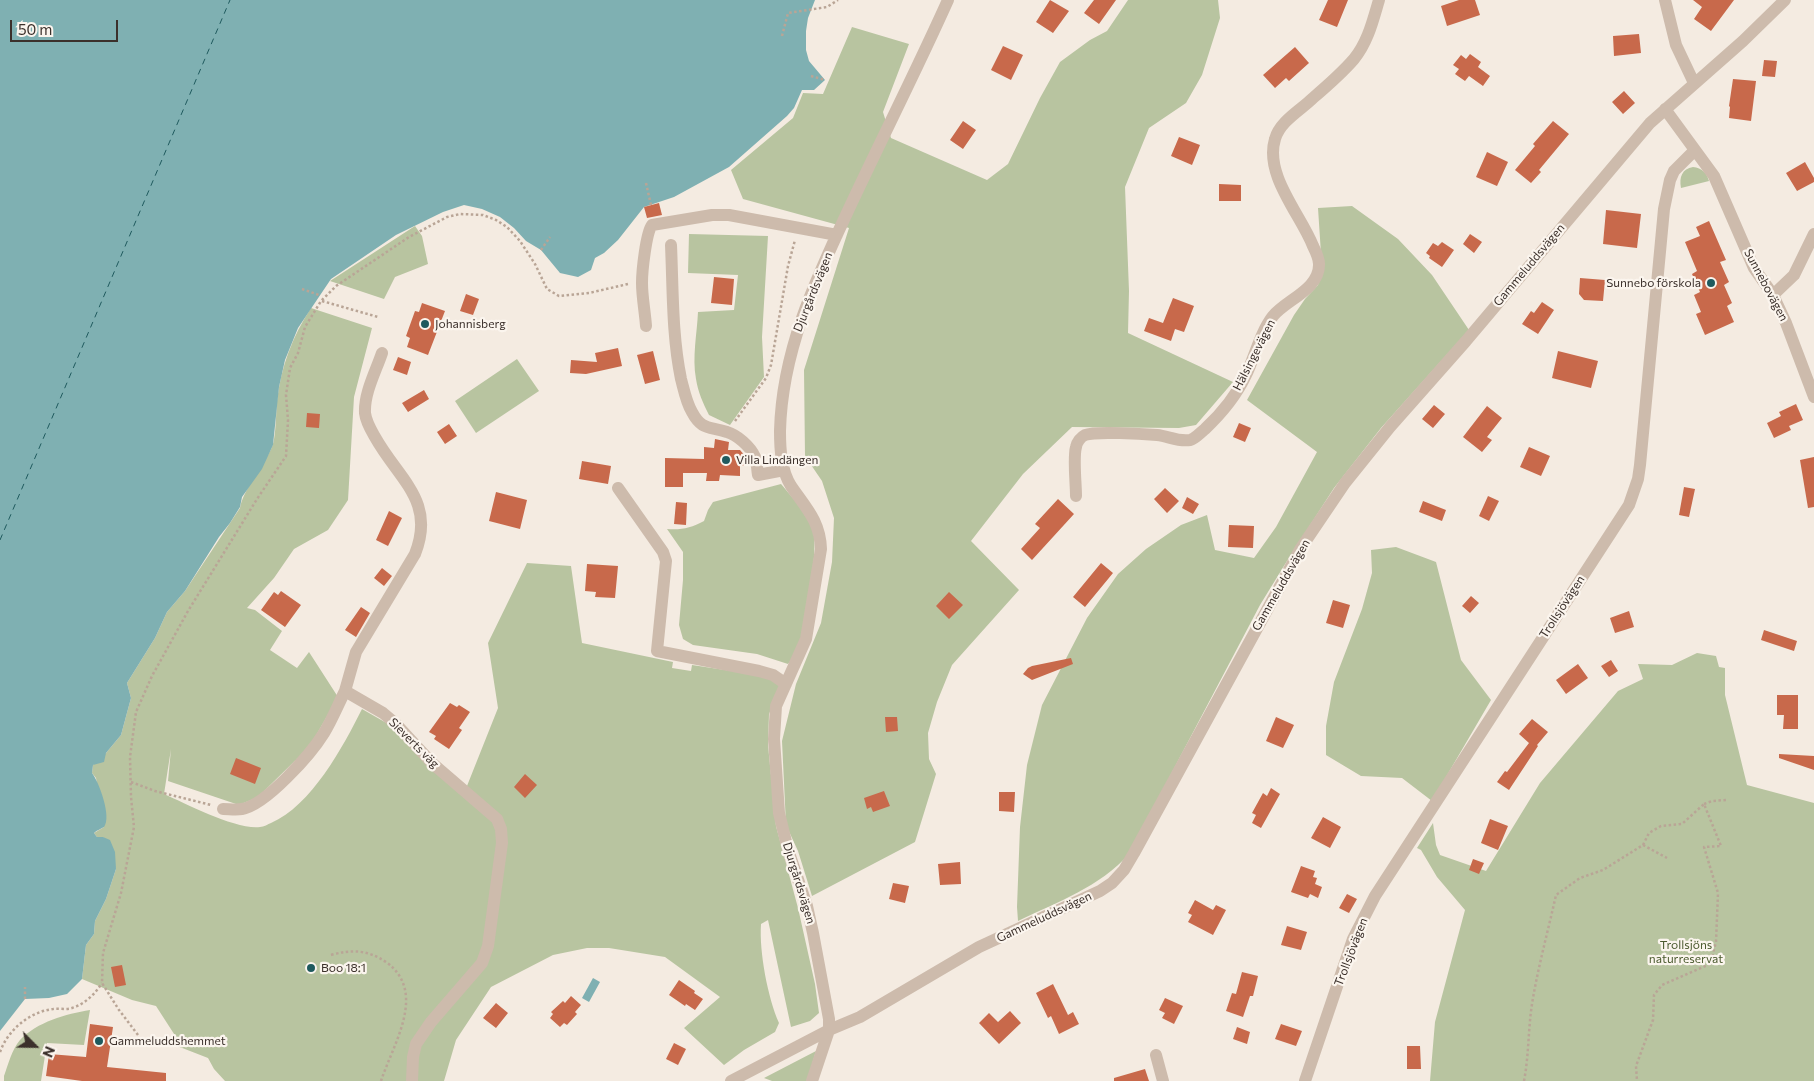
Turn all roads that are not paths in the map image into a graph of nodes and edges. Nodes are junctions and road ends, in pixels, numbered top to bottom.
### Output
1 (948, 0) edge
2 (1380, 0) edge
3 (1665, 0) edge
4 (1784, 0) edge
5 (1694, 83) junction
6 (1665, 108) junction
7 (1695, 150) junction
8 (1814, 234) edge
9 (837, 235) junction
10 (671, 245) dead end
11 (1773, 295) junction
12 (646, 326) dead end
13 (382, 353) dead end
14 (1814, 397) edge
15 (784, 470) junction
16 (618, 488) dead end
17 (1076, 496) dead end
18 (786, 684) junction
19 (345, 691) junction
20 (223, 809) road end
21 (829, 1030) junction
22 (1156, 1055) dead end
23 (412, 1081) edge
24 (731, 1081) edge
25 (812, 1081) edge
26 (1163, 1081) edge
27 (1305, 1081) edge

1 - 9 street, Djurgårdsvägen
2 - 17 street, Hälsingevägen
3 - 5 street
4 - 5 street, Gammeluddsvägen
5 - 6 street, Gammeluddsvägen
6 - 7 street
6 - 21 street, Gammeluddsvägen
7 - 11 street, Sunnebovägen
7 - 27 street, Trollsjövägen
8 - 11 street
9 - 12 street
9 - 15 street, Djurgårdsvägen
10 - 15 street
11 - 14 street, Sunnebovägen
13 - 19 street
15 - 18 street, Djurgårdsvägen
16 - 18 street
18 - 21 street, Djurgårdsvägen
19 - 20 street
19 - 23 street, Sieverts väg
21 - 24 street, Gammeluddsvägen
21 - 25 street, Djurgårdsvägen
22 - 26 street

